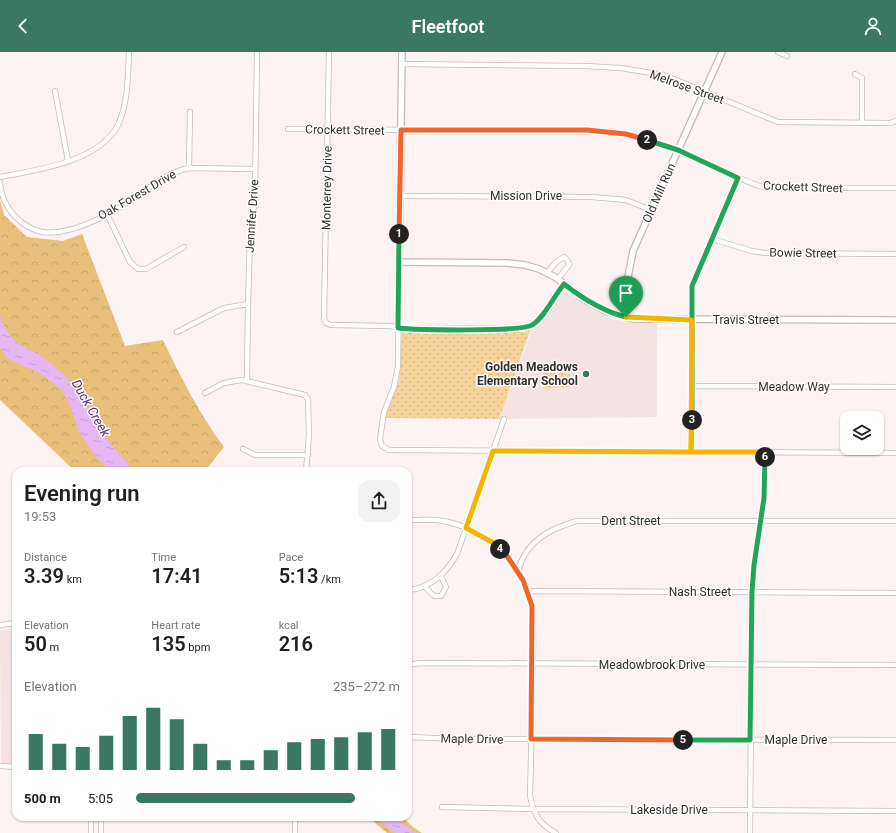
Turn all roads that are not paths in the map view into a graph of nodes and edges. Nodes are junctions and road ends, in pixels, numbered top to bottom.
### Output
1 (129, 52) edge
2 (257, 52) edge
3 (329, 52) edge
4 (402, 52) edge
5 (722, 52) edge
6 (778, 52) edge
7 (787, 56) dead end
8 (402, 64) junction
9 (855, 74) dead end
10 (55, 91) dead end
11 (704, 91) junction
12 (190, 112) dead end
13 (896, 121) edge
14 (862, 123) junction
15 (288, 129) dead end
16 (328, 129) junction
17 (401, 130) junction
18 (678, 150) junction
19 (68, 162) junction
20 (189, 168) junction
21 (255, 169) junction
22 (0, 177) edge
23 (738, 178) junction
24 (0, 182) edge
25 (896, 188) edge
26 (400, 196) junction
27 (651, 210) junction
28 (107, 214) junction
29 (712, 239) junction
30 (184, 247) dead end
31 (896, 254) edge
32 (399, 262) junction
33 (547, 273) junction
34 (558, 279) junction
35 (564, 284) junction
36 (248, 304) junction
37 (626, 317) junction
38 (692, 320) junction
39 (896, 320) edge
40 (398, 328) junction
41 (177, 332) dead end
42 (247, 380) junction
43 (692, 386) junction
44 (896, 387) edge
45 (205, 393) dead end
46 (504, 419) dead end
47 (243, 449) dead end
48 (493, 451) junction
49 (691, 452) junction
50 (765, 452) junction
51 (896, 453) edge
52 (308, 455) junction
53 (306, 467) edge
54 (412, 520) edge
55 (761, 520) junction
56 (896, 521) edge
57 (466, 528) junction
58 (518, 571) junction
59 (441, 576) junction
60 (424, 586) junction
61 (412, 590) edge
62 (528, 591) junction
63 (752, 592) junction
64 (896, 592) edge
65 (12, 624) edge
66 (0, 625) edge
67 (412, 664) edge
68 (533, 664) junction
69 (751, 665) junction
70 (896, 665) edge
71 (412, 737) edge
72 (531, 739) junction
73 (750, 740) junction
74 (896, 740) edge
75 (0, 766) edge
76 (12, 767) edge
77 (442, 807) dead end
78 (533, 809) junction
79 (750, 810) junction
80 (896, 811) edge
81 (91, 821) edge
82 (100, 821) edge
83 (295, 821) edge
84 (91, 833) edge
85 (101, 833) edge
86 (295, 833) edge
87 (556, 833) edge
88 (750, 833) edge

1 - 19 street
2 - 21 street, Jennifer Drive
3 - 16 street, Monterrey Drive
4 - 8 street
5 - 11 street, Old Mill Run
6 - 7 street
8 - 11 street, Melrose Street
8 - 17 street
9 - 14 street
10 - 19 street
11 - 14 street, Melrose Street
11 - 18 street, Old Mill Run
12 - 20 street
13 - 14 street, Melrose Street
15 - 16 street, Crockett Street
16 - 17 street, Crockett Street
16 - 40 street, Monterrey Drive
17 - 18 street, Crockett Street
17 - 26 street
18 - 23 street, Crockett Street
18 - 27 street, Old Mill Run
19 - 22 street
20 - 21 street, Oak Forest Drive
20 - 28 street, Oak Forest Drive
21 - 36 street, Jennifer Drive
23 - 25 street, Crockett Street
23 - 29 street
24 - 28 street, Oak Forest Drive
26 - 27 street, Mission Drive
26 - 32 street
27 - 37 street, Old Mill Run
28 - 30 street
29 - 31 street, Bowie Street
29 - 38 street
32 - 33 street, Travis Street
32 - 40 street
33 - 34 street, Travis Street
33 - 34 street
34 - 35 street, Travis Street
35 - 37 street, Travis Street
35 - 40 street
36 - 41 street
36 - 42 street, Jennifer Drive
37 - 38 street, Travis Street
38 - 39 street, Travis Street
38 - 43 street
40 - 48 street
42 - 45 street
42 - 52 street
43 - 44 street, Meadow Way
43 - 49 street
46 - 48 street
47 - 52 street
48 - 49 street
48 - 57 street
49 - 50 street
50 - 51 street
50 - 55 street
52 - 53 street
54 - 57 street
55 - 56 street, Dent Street
55 - 58 street, Dent Street
55 - 63 street
57 - 58 street
57 - 59 street
58 - 62 street
59 - 60 street
59 - 60 street
60 - 61 street
62 - 63 street, Nash Street
62 - 68 street
63 - 64 street, Nash Street
63 - 69 street
65 - 66 street
67 - 68 street, Meadowbrook Drive
68 - 69 street, Meadowbrook Drive
68 - 72 street
69 - 70 street, Meadowbrook Drive
69 - 73 street
71 - 72 street, Maple Drive
72 - 73 street, Maple Drive
72 - 78 street
73 - 74 street, Maple Drive
73 - 79 street
75 - 76 street
77 - 78 street, Lakeside Drive
78 - 79 street, Lakeside Drive
78 - 87 street
79 - 80 street, Lakeside Drive
79 - 88 street
81 - 84 street
82 - 85 street
83 - 86 street

